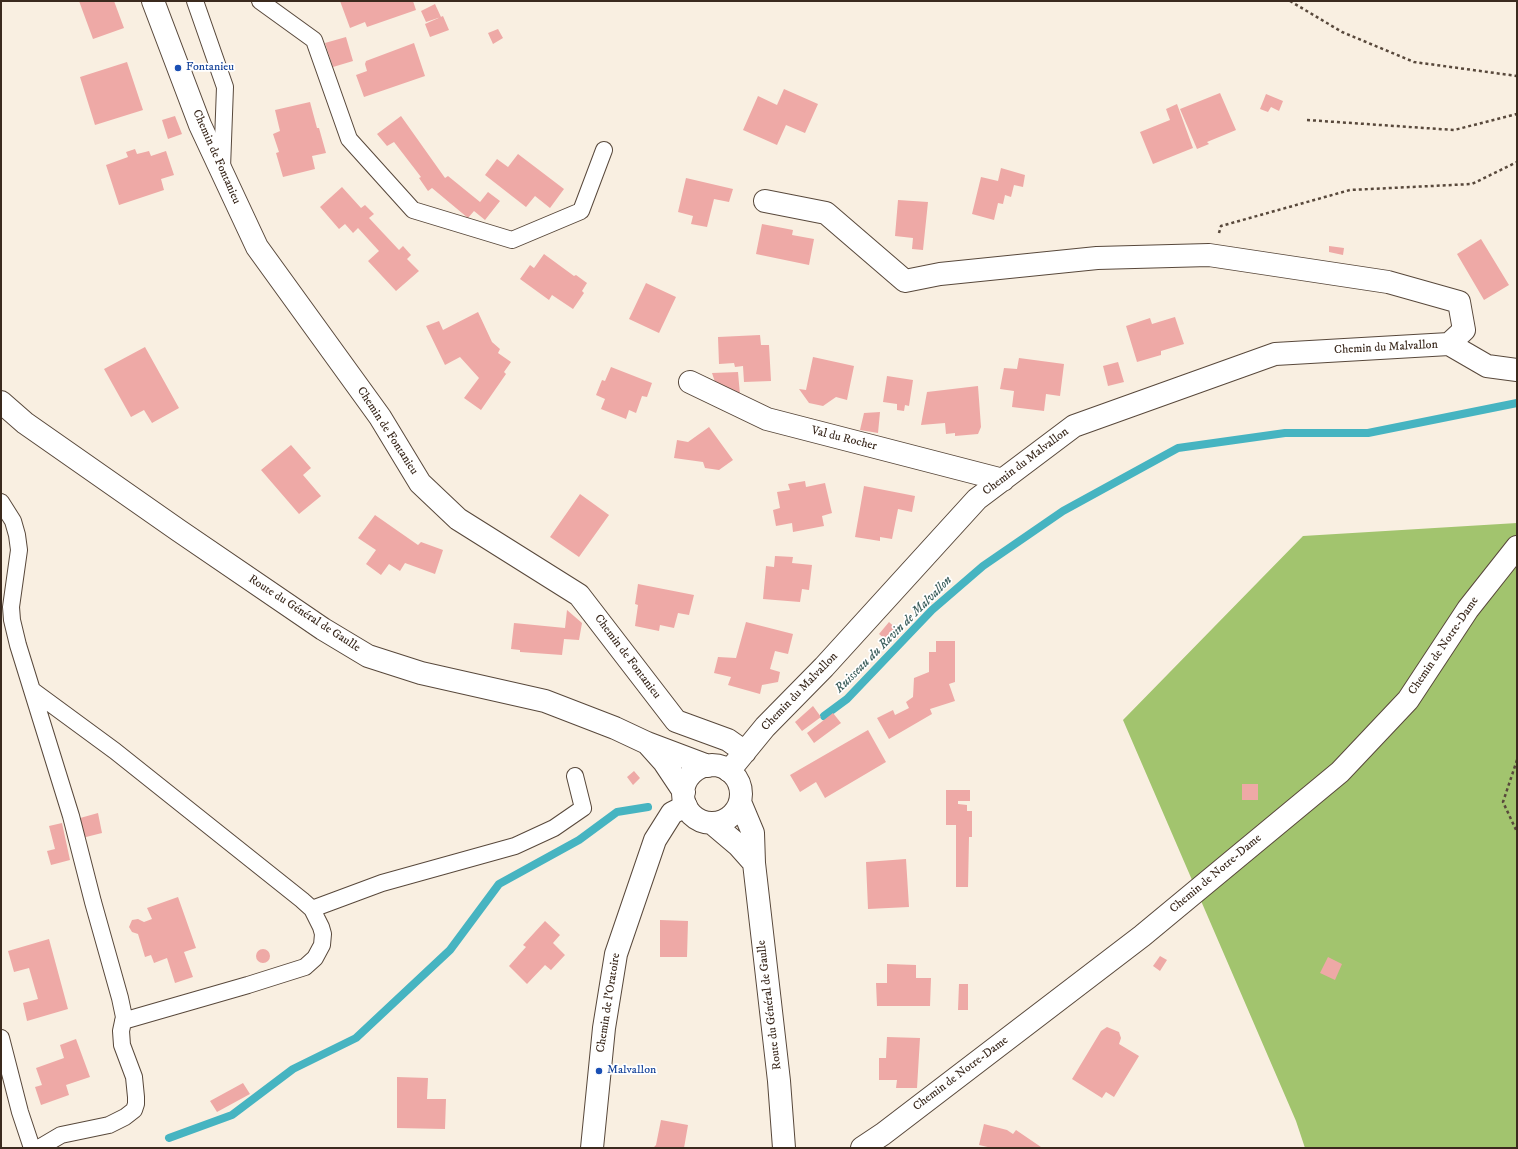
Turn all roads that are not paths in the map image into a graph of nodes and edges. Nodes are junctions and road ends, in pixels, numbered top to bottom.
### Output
1 (153, 1) edge
2 (196, 1) edge
3 (260, 1) edge
4 (604, 150) dead end
5 (222, 172) junction
6 (765, 201) dead end
7 (1449, 344) junction
8 (1517, 370) edge
9 (690, 382) dead end
10 (1, 402) edge
11 (1003, 480) junction
12 (1, 502) edge
13 (1517, 547) edge
14 (32, 690) junction
15 (647, 743) junction
16 (745, 752) junction
17 (708, 766) junction
18 (729, 771) junction
19 (575, 776) dead end
20 (685, 799) junction
21 (740, 802) junction
22 (712, 823) junction
23 (754, 863) junction
24 (312, 909) junction
25 (123, 1021) junction
26 (1, 1038) edge
27 (32, 1148) edge
28 (39, 1148) edge
29 (592, 1148) edge
30 (784, 1148) edge
31 (862, 1148) edge

1 - 5 street, Chemin de Fontanieu
2 - 5 lane
3 - 4 lane
5 - 16 street, Chemin de Fontanieu
6 - 7 street, Chemin du Malvallon
7 - 8 street
7 - 11 street, Chemin du Malvallon
9 - 11 street, Val du Rocher
10 - 15 street, Route du Général de Gaulle
11 - 16 street, Chemin du Malvallon
12 - 14 lane
13 - 31 street, Chemin de Notre-Dame
14 - 24 lane
14 - 25 lane
15 - 17 street, Route du Général de Gaulle
15 - 20 street, Route du Général de Gaulle
16 - 18 street, Chemin du Malvallon
17 - 18 street
17 - 20 street
18 - 21 street
19 - 24 lane
20 - 22 street
20 - 29 street, Chemin de l'Oratoire
21 - 22 street
21 - 23 street, Route du Général de Gaulle
22 - 23 street
23 - 30 street, Route du Général de Gaulle
24 - 25 lane
25 - 28 lane
26 - 27 lane

